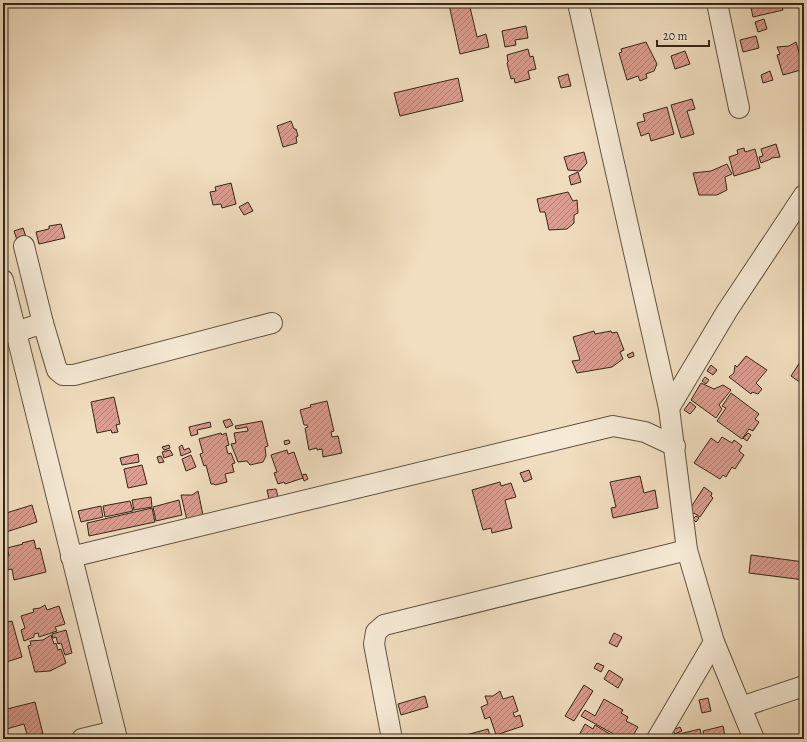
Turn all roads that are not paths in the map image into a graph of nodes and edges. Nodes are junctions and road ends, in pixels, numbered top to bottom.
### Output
1 (578, 3) edge
2 (717, 3) edge
3 (739, 108) dead end
4 (804, 195) edge
5 (24, 246) dead end
6 (3, 280) edge
7 (43, 323) junction
8 (272, 323) dead end
9 (16, 332) junction
10 (669, 408) junction
11 (675, 446) junction
12 (687, 550) junction
13 (71, 557) junction
14 (714, 642) junction
15 (804, 686) edge
16 (741, 707) junction
17 (116, 735) edge
18 (82, 739) edge
19 (392, 739) edge
20 (657, 739) edge
21 (754, 739) edge

1 - 10 street
2 - 3 street
4 - 10 street
5 - 7 street
6 - 9 street
7 - 8 street
7 - 9 street
9 - 13 street
10 - 11 street
11 - 12 street
11 - 13 street
12 - 14 street
12 - 19 street
13 - 17 street
14 - 16 street
14 - 20 street
15 - 16 street
16 - 21 street
17 - 18 street

